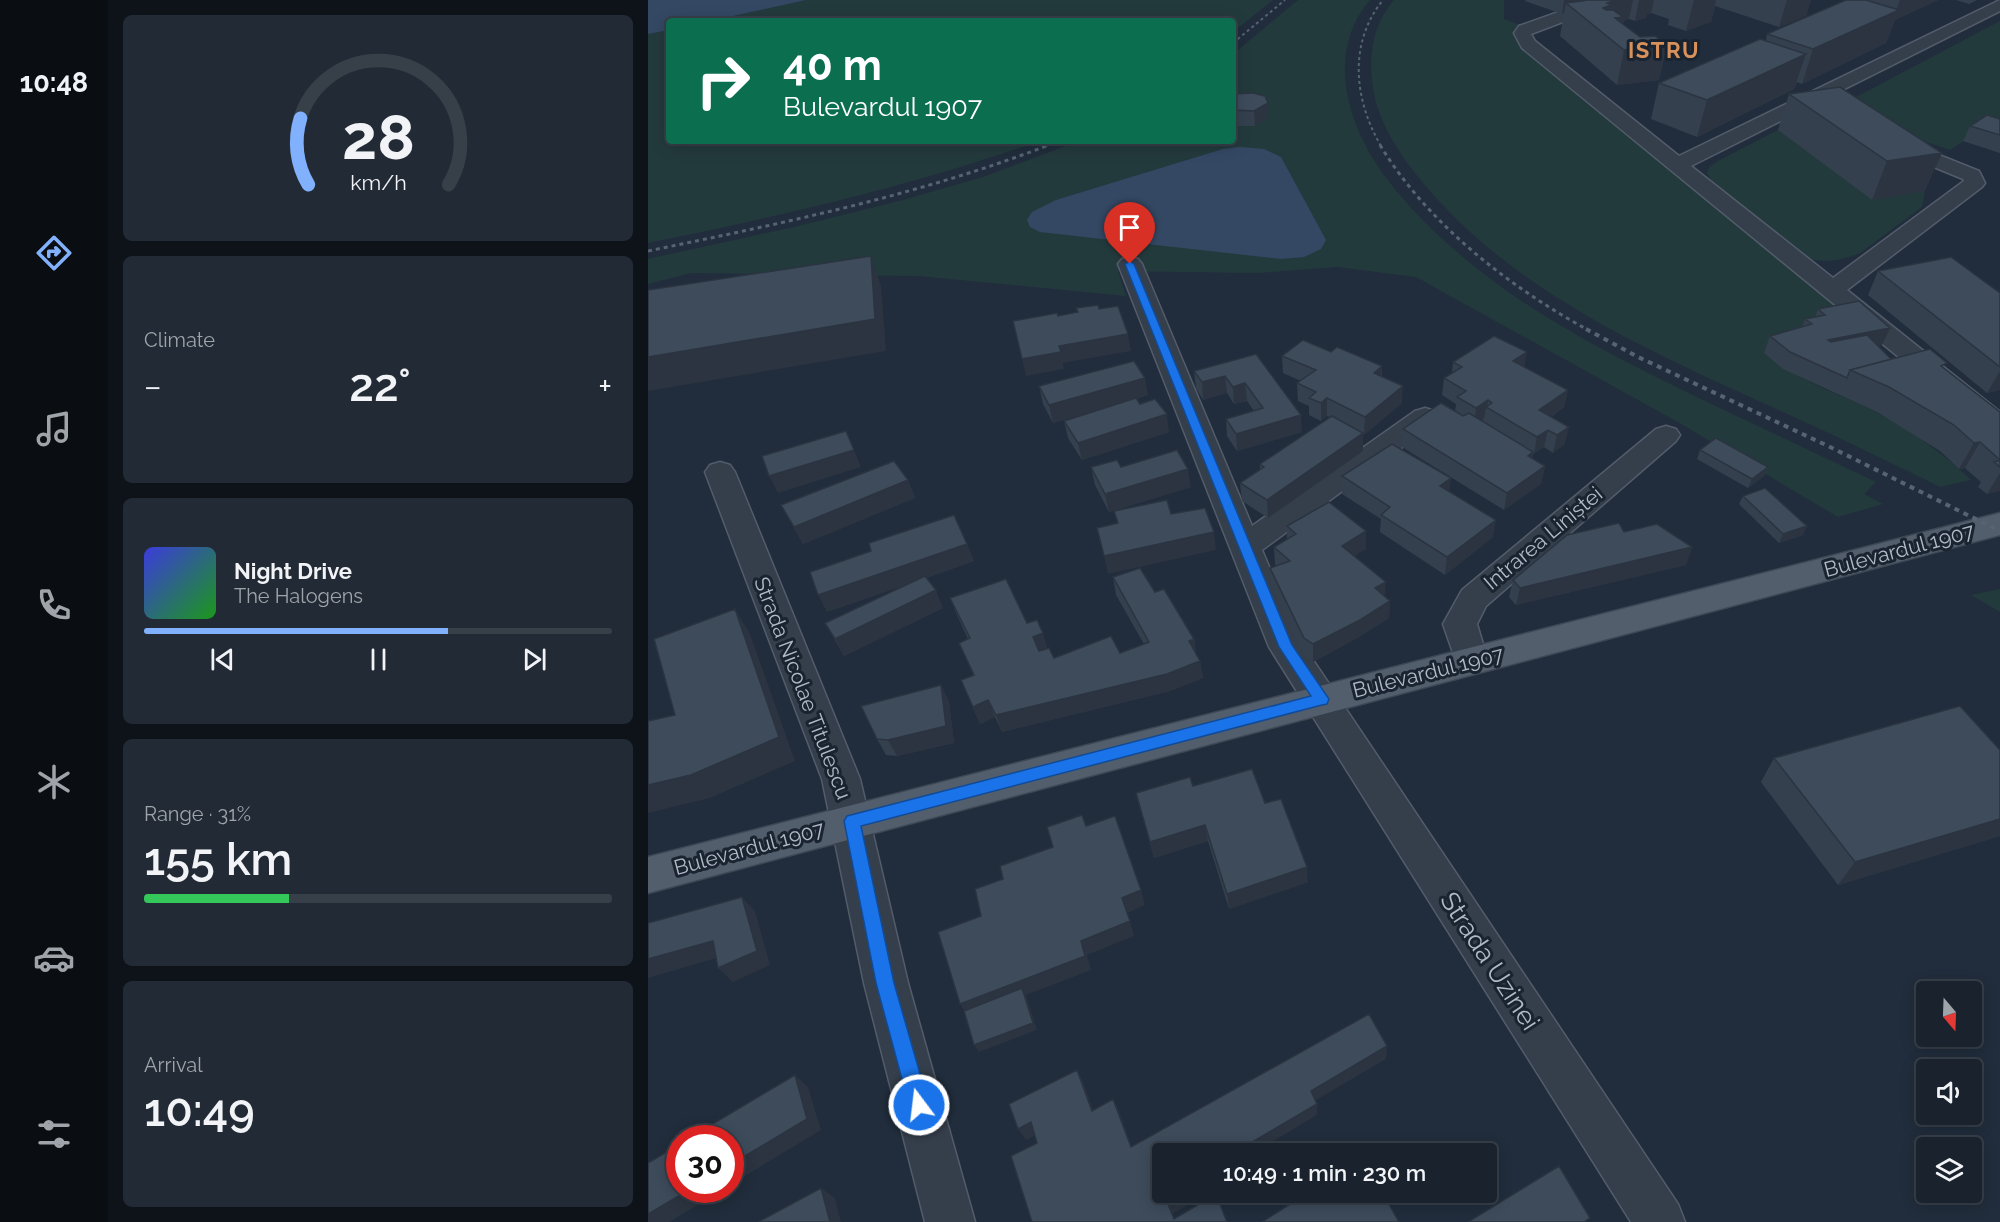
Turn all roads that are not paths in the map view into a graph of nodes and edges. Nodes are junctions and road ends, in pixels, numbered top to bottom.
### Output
1 (1607, 0) edge
2 (2000, 5) edge
3 (1797, 107) junction
4 (1819, 115) edge
5 (1874, 136) edge
6 (1677, 165) junction
7 (1130, 264) dead end
8 (1832, 291) junction
9 (1425, 417) edge
10 (2000, 426) edge
11 (1666, 435) dead end
12 (720, 472) dead end
13 (2000, 524) edge
14 (1245, 547) junction
15 (1471, 661) junction
16 (1322, 699) junction
17 (852, 821) junction
18 (648, 875) edge
19 (950, 1222) edge
20 (1659, 1222) edge

1 - 6 street
2 - 3 street
3 - 4 street
3 - 6 street
5 - 8 street
6 - 8 street
7 - 14 street, Strada Uzinei
8 - 10 street
9 - 14 street
11 - 15 street, Intrarea Liniștei
12 - 17 street, Strada Nicolae Titulescu
13 - 15 main road, Bulevardul 1907
14 - 16 street, Strada Uzinei
15 - 16 main road, Bulevardul 1907
16 - 17 main road, Bulevardul 1907
16 - 20 street, Strada Uzinei
17 - 18 main road, Bulevardul 1907
17 - 19 street, Strada Nicolae Titulescu

